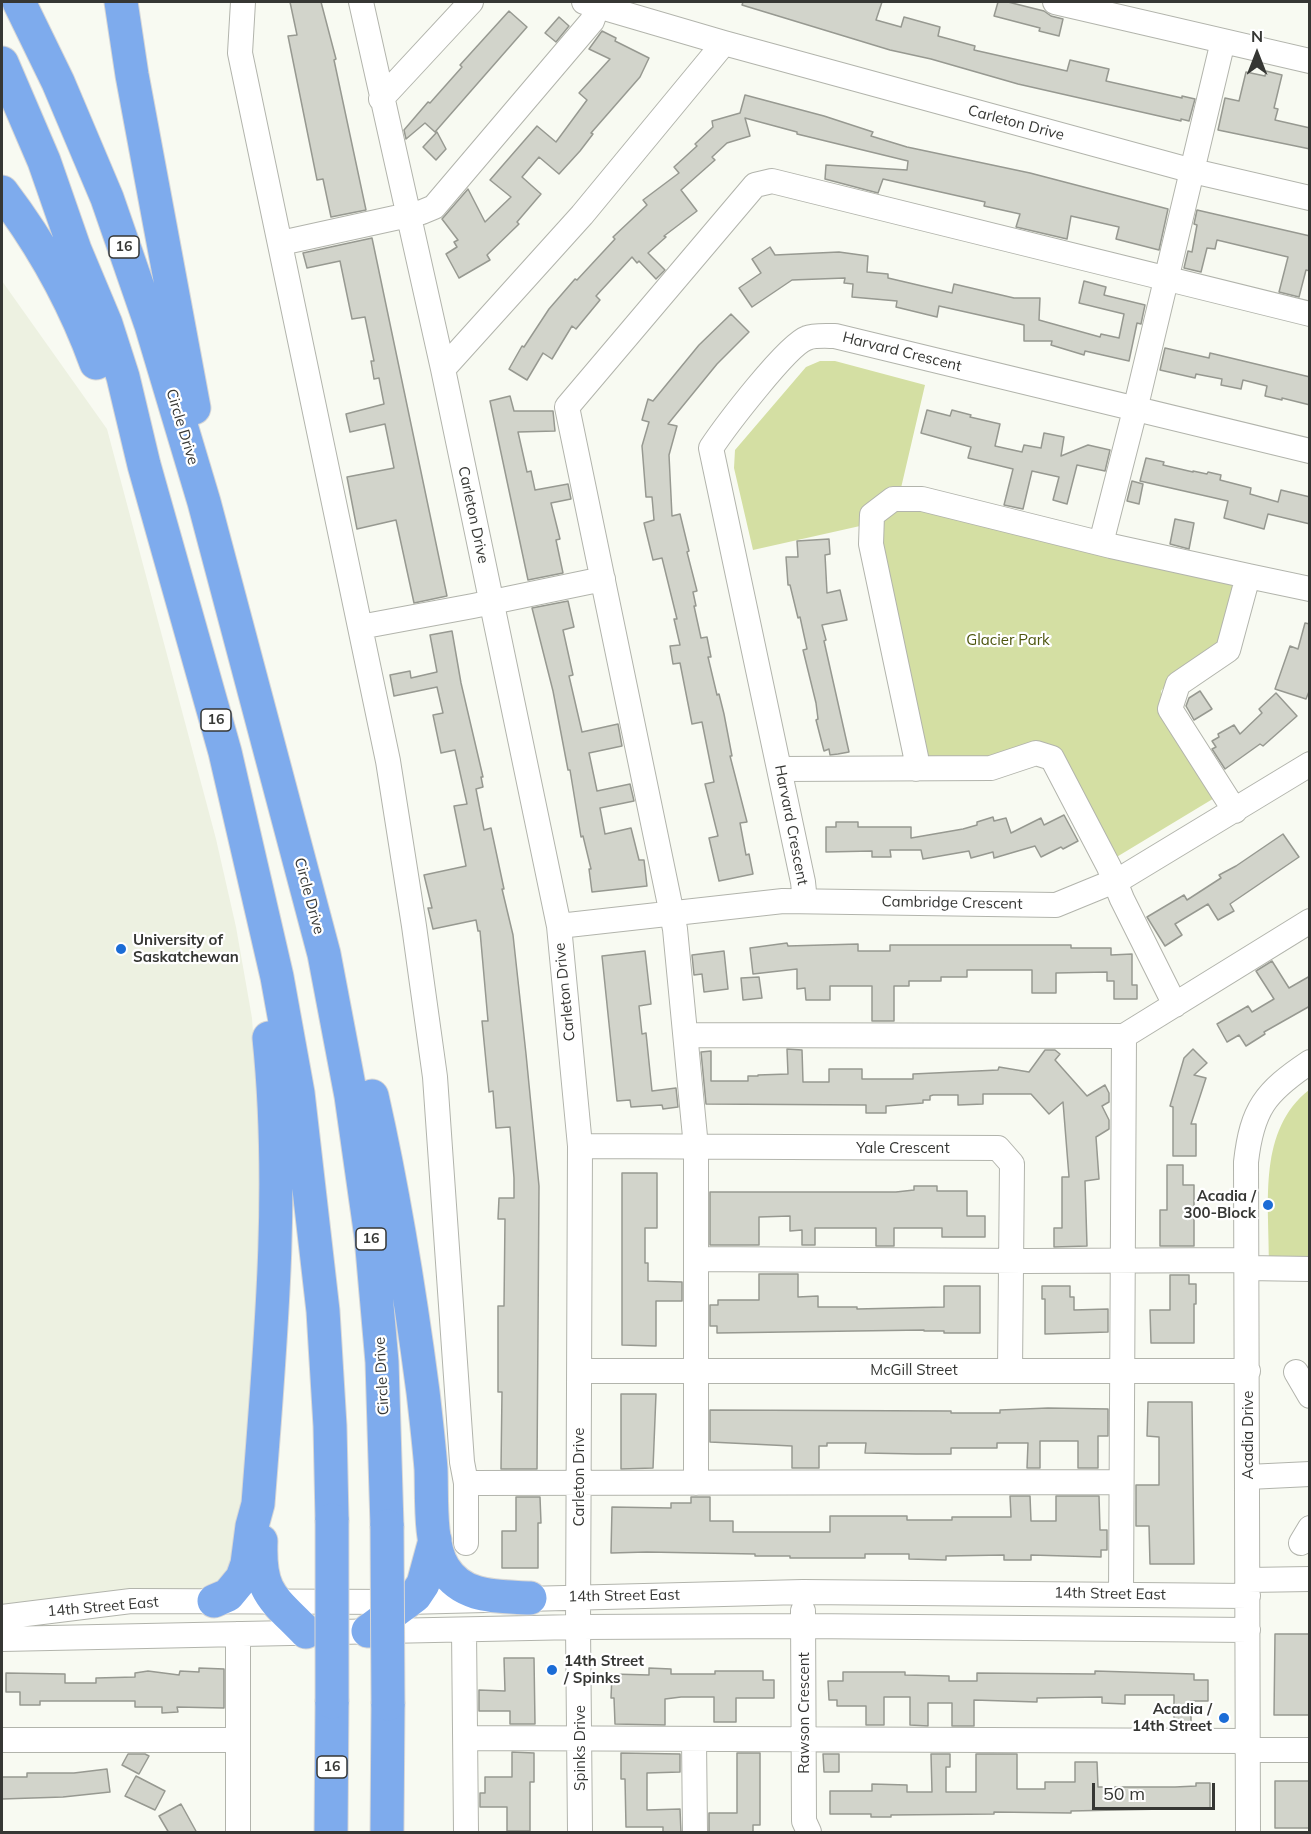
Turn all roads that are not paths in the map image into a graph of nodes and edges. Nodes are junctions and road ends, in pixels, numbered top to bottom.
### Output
1 (19, 2) edge
2 (121, 2) edge
3 (243, 2) edge
4 (361, 2) edge
5 (471, 2) edge
6 (1055, 2) edge
7 (594, 3) edge
8 (1223, 41) junction
9 (724, 43) junction
10 (1310, 61) edge
11 (2, 63) edge
12 (381, 99) junction
13 (1193, 171) junction
14 (2, 192) edge
15 (1310, 198) edge
16 (407, 215) junction
17 (281, 243) junction
18 (1166, 280) junction
19 (1310, 314) edge
20 (442, 369) junction
21 (1136, 410) junction
22 (1310, 451) edge
23 (144, 465) junction
24 (204, 502) junction
25 (1101, 543) junction
26 (1248, 576) junction
27 (603, 579) junction
28 (1310, 589) edge
29 (491, 602) junction
30 (360, 627) junction
31 (1310, 764) edge
32 (780, 769) junction
33 (916, 769) junction
34 (1235, 811) junction
35 (1115, 882) junction
36 (805, 901) junction
37 (673, 914) junction
38 (1310, 921) edge
39 (559, 926) junction
40 (324, 954) junction
41 (277, 976) junction
42 (1175, 1005) junction
43 (686, 1035) junction
44 (1124, 1036) junction
45 (1310, 1062) edge
46 (580, 1146) junction
47 (696, 1147) junction
48 (697, 1259) junction
49 (1122, 1260) junction
50 (1010, 1261) junction
51 (1247, 1264) junction
52 (1307, 1273) edge
53 (1010, 1370) junction
54 (580, 1371) junction
55 (696, 1371) junction
56 (1121, 1371) junction
57 (1248, 1371) junction
58 (1296, 1372) dead end
59 (1310, 1396) edge
60 (1310, 1474) edge
61 (1248, 1477) junction
62 (579, 1482) junction
63 (1121, 1482) junction
64 (466, 1483) junction
65 (696, 1483) junction
66 (258, 1504) junction
67 (451, 1541) junction
68 (1310, 1579) edge
69 (1248, 1588) junction
70 (803, 1592) junction
71 (1120, 1594) junction
72 (578, 1597) junction
73 (530, 1599) junction
74 (275, 1600) junction
75 (214, 1601) junction
76 (406, 1602) junction
77 (2, 1617) edge
78 (804, 1626) junction
79 (578, 1627) junction
80 (464, 1630) junction
81 (1248, 1630) junction
82 (368, 1631) junction
83 (306, 1632) junction
84 (238, 1634) junction
85 (2, 1639) edge
86 (466, 1738) junction
87 (580, 1739) junction
88 (804, 1739) junction
89 (2, 1740) edge
90 (237, 1740) junction
91 (694, 1740) junction
92 (1247, 1745) junction
93 (1310, 1750) edge
94 (238, 1833) edge
95 (331, 1833) edge
96 (387, 1833) edge
97 (466, 1833) edge
98 (580, 1833) edge
99 (694, 1833) edge
100 (808, 1833) edge
101 (1248, 1833) edge

1 - 24 highway, Circle Drive / 16
2 - 24 highway
3 - 17 street
4 - 12 street, Carleton Drive
5 - 12 street
6 - 8 street
7 - 9 street, Carleton Drive
7 - 16 street
8 - 10 street
8 - 13 street
9 - 13 street, Carleton Drive
9 - 20 street
11 - 23 highway, 16
12 - 16 street, Carleton Drive
13 - 15 street, Carleton Drive
13 - 18 street
14 - 23 highway
16 - 17 street
16 - 20 street, Carleton Drive
17 - 30 street
18 - 19 street
18 - 21 street
18 - 27 street
20 - 29 street, Carleton Drive
21 - 22 street, Harvard Crescent
21 - 25 street
21 - 32 street, Harvard Crescent
23 - 41 highway, 16
24 - 40 highway, Circle Drive / 16
25 - 26 street
25 - 33 street
26 - 28 street
26 - 34 street
27 - 29 street
27 - 37 street
29 - 30 street
29 - 39 street, Carleton Drive
30 - 64 street
31 - 34 street, Cambridge Crescent
32 - 33 street
32 - 36 street, Harvard Crescent
33 - 35 street
34 - 35 street, Cambridge Crescent
35 - 36 street, Cambridge Crescent
35 - 42 street
36 - 37 street, Cambridge Crescent
37 - 39 street, Cambridge Crescent
37 - 43 street
38 - 42 street
39 - 46 street, Carleton Drive
40 - 67 highway
40 - 96 highway, Circle Drive / 16, bridge
41 - 66 highway
41 - 95 highway, 16, bridge
42 - 44 street
43 - 44 street
43 - 47 street
44 - 49 street
45 - 51 street, Acadia Drive
46 - 47 street, Yale Crescent
46 - 54 street, Carleton Drive
47 - 48 street
47 - 50 street, Yale Crescent
48 - 50 street
48 - 55 street
49 - 50 street
49 - 51 street
49 - 56 street
50 - 53 street, Yale Crescent
51 - 52 street
51 - 57 street, Acadia Drive
53 - 55 street, McGill Street
53 - 56 street, McGill Street
54 - 55 street, McGill Street
54 - 62 street, Carleton Drive
55 - 65 street
56 - 57 street, McGill Street
56 - 63 street
57 - 61 street, Acadia Drive
58 - 59 street
60 - 61 street
61 - 69 street, Acadia Drive
62 - 64 street
62 - 65 street
62 - 72 street, Carleton Drive
63 - 65 street
63 - 71 street
64 - 67 street
66 - 74 highway
66 - 75 highway
67 - 73 highway
67 - 76 highway
68 - 69 street, 14th Street East
69 - 71 street, 14th Street East
69 - 81 street, Acadia Drive
70 - 71 street, 14th Street East
70 - 72 street, 14th Street East
70 - 78 street, Rawson Crescent
72 - 73 street, 14th Street East
72 - 79 street, Carleton Drive
73 - 76 street, 14th Street East
74 - 75 street, 14th Street East
74 - 76 street, 14th Street East
74 - 83 highway
75 - 77 street, 14th Street East
76 - 82 highway
78 - 79 street, 14th Street East
78 - 81 street, 14th Street East
78 - 88 street, Rawson Crescent
79 - 80 street, 14th Street East
79 - 87 street, Spinks Drive
80 - 82 street, 14th Street East
80 - 86 street
81 - 92 street, Acadia Drive
82 - 83 street, 14th Street East
83 - 84 street, 14th Street East
84 - 85 street, 14th Street East
84 - 90 street
86 - 87 street
86 - 97 street
87 - 91 street
87 - 98 street, Spinks Drive
88 - 91 street
88 - 92 street
88 - 100 street, Rawson Crescent
89 - 90 street
90 - 94 street
91 - 99 street
92 - 93 street
92 - 101 street, Acadia Drive

